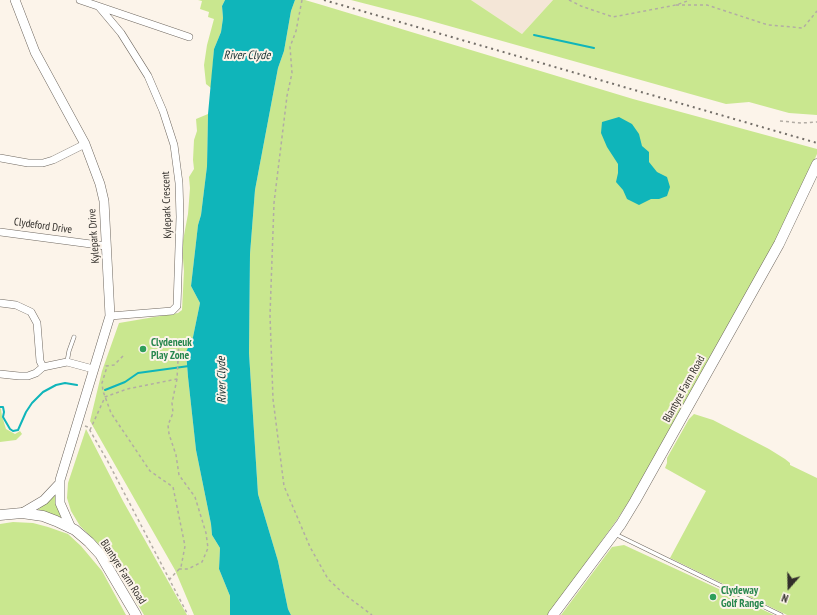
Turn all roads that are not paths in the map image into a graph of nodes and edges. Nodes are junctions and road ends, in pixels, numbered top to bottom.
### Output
1 (15, 0) edge
2 (80, 0) edge
3 (100, 8) junction
4 (189, 37) dead end
5 (86, 144) junction
6 (0, 158) edge
7 (817, 164) edge
8 (0, 232) edge
9 (106, 246) junction
10 (0, 303) edge
11 (110, 316) junction
12 (74, 337) dead end
13 (67, 362) junction
14 (43, 367) junction
15 (93, 369) junction
16 (0, 374) edge
17 (60, 483) junction
18 (22, 514) junction
19 (0, 516) edge
20 (71, 528) junction
21 (613, 533) junction
22 (136, 615) edge
23 (552, 615) edge
24 (781, 615) edge

1 - 5 street, Kylepark Drive
2 - 3 street
3 - 4 street
3 - 11 street, Kylepark Crescent
5 - 6 street
5 - 9 street, Kylepark Drive
7 - 21 main road, Blantyre Farm Road
8 - 9 street, Clydeford Drive
9 - 11 street, Kylepark Drive
10 - 14 street
11 - 15 street, Kylepark Drive
12 - 13 lane
13 - 14 street
13 - 15 street
14 - 16 street
15 - 17 street, Kylepark Drive
17 - 18 street, Kylepark Drive
17 - 20 street, Kylepark Drive
18 - 19 main road, Blantyre Farm Road
18 - 20 main road, Blantyre Farm Road
20 - 22 main road, Blantyre Farm Road
21 - 23 main road, Blantyre Farm Road
21 - 24 lane

